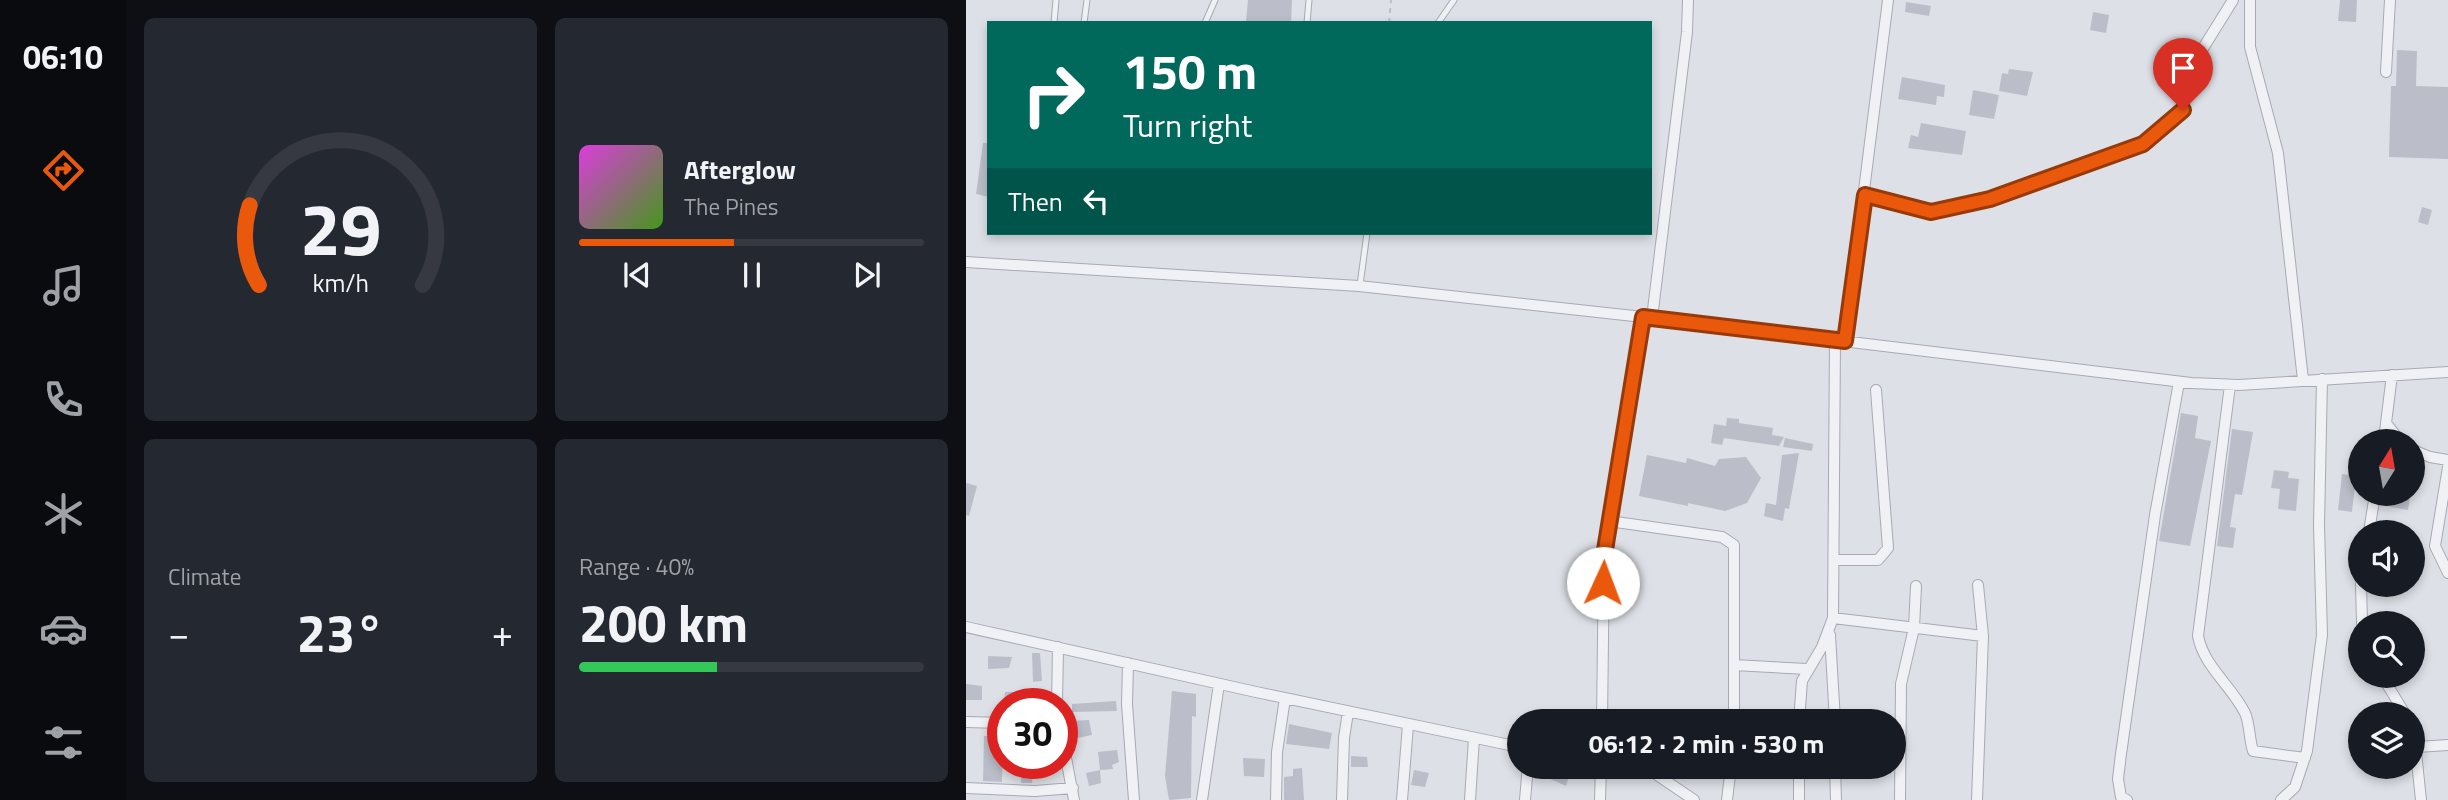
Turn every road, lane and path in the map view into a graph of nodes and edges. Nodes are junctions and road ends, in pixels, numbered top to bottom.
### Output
1 (1056, 0) edge
2 (1087, 0) edge
3 (1215, 0) edge
4 (1309, 0) edge
5 (1391, 0) edge
6 (1454, 0) edge
7 (1688, 0) edge
8 (1888, 0) edge
9 (2233, 0) edge
10 (2250, 0) edge
11 (2390, 0) edge
12 (1054, 21) edge
13 (1084, 21) edge
14 (1206, 21) edge
15 (1307, 21) edge
16 (1389, 21) edge
17 (1439, 21) edge
18 (2386, 72) dead end
19 (1865, 195) junction
20 (1367, 235) edge
21 (966, 262) edge
22 (1359, 286) junction
23 (1647, 317) junction
24 (1840, 341) junction
25 (2448, 372) edge
26 (2392, 375) junction
27 (2322, 379) junction
28 (2303, 380) junction
29 (2179, 382) junction
30 (2230, 385) junction
31 (1876, 390) dead end
32 (2386, 423) junction
33 (2385, 429) edge
34 (2391, 429) edge
35 (2426, 455) edge
36 (2448, 460) edge
37 (2448, 467) edge
38 (1609, 521) junction
39 (1833, 560) junction
40 (2448, 573) edge
41 (1978, 585) dead end
42 (1916, 586) dead end
43 (1833, 618) junction
44 (966, 627) edge
45 (1914, 628) junction
46 (1829, 632) junction
47 (1983, 636) junction
48 (1058, 648) junction
49 (1128, 663) junction
50 (1734, 665) junction
51 (1807, 669) junction
52 (1219, 684) junction
53 (1057, 688) edge
54 (1285, 698) junction
55 (1602, 709) edge
56 (1734, 709) edge
57 (1800, 709) edge
58 (1834, 709) edge
59 (1348, 712) junction
60 (966, 722) edge
61 (987, 723) edge
62 (1408, 725) junction
63 (1474, 738) junction
64 (1507, 745) edge
65 (2448, 745) edge
66 (2425, 746) edge
67 (2305, 758) junction
68 (1527, 779) edge
69 (1601, 779) edge
70 (1663, 779) edge
71 (1729, 779) edge
72 (1799, 779) edge
73 (1835, 779) edge
74 (2419, 779) edge
75 (966, 788) edge
76 (1074, 794) edge
77 (1134, 800) edge
78 (1202, 800) edge
79 (1276, 800) edge
80 (1342, 800) edge
81 (1402, 800) edge
82 (1469, 800) edge
83 (1525, 800) edge
84 (1600, 800) edge
85 (1694, 800) edge
86 (1727, 800) edge
87 (1798, 800) edge
88 (1836, 800) edge
89 (1900, 800) edge
90 (1977, 800) edge
91 (2127, 800) edge
92 (2281, 800) edge
93 (2421, 800) edge

1 - 12 lane
2 - 13 lane
3 - 14 lane
4 - 15 lane
5 - 16 path
6 - 17 lane
7 - 23 street
8 - 19 street
9 - 19 street
10 - 28 street
11 - 18 street
19 - 24 street
20 - 22 lane
21 - 22 street
22 - 23 street
23 - 24 street
23 - 38 street
24 - 29 street
24 - 39 street
25 - 26 street
26 - 27 street
26 - 32 street
27 - 28 street
27 - 67 street
28 - 30 street
29 - 30 street
29 - 91 street
30 - 67 street
31 - 39 street
32 - 33 street
32 - 34 street
35 - 36 street
37 - 40 street
38 - 50 street
38 - 55 street
39 - 43 street
41 - 47 street
42 - 45 street
43 - 45 street
43 - 46 street
44 - 48 street
45 - 47 street
45 - 89 street
46 - 51 street
46 - 58 street
47 - 90 street
48 - 49 street
48 - 53 street
49 - 52 street
49 - 77 street
50 - 51 street
50 - 56 street
51 - 57 street
52 - 54 street
52 - 78 street
54 - 59 street
54 - 79 street
59 - 62 street
59 - 80 street
60 - 61 street
62 - 63 street
62 - 81 street
63 - 64 street
63 - 82 street
65 - 66 street
67 - 92 street
68 - 83 street
69 - 84 street
70 - 85 street
71 - 86 street
72 - 87 street
73 - 88 street
74 - 93 street
75 - 76 street

